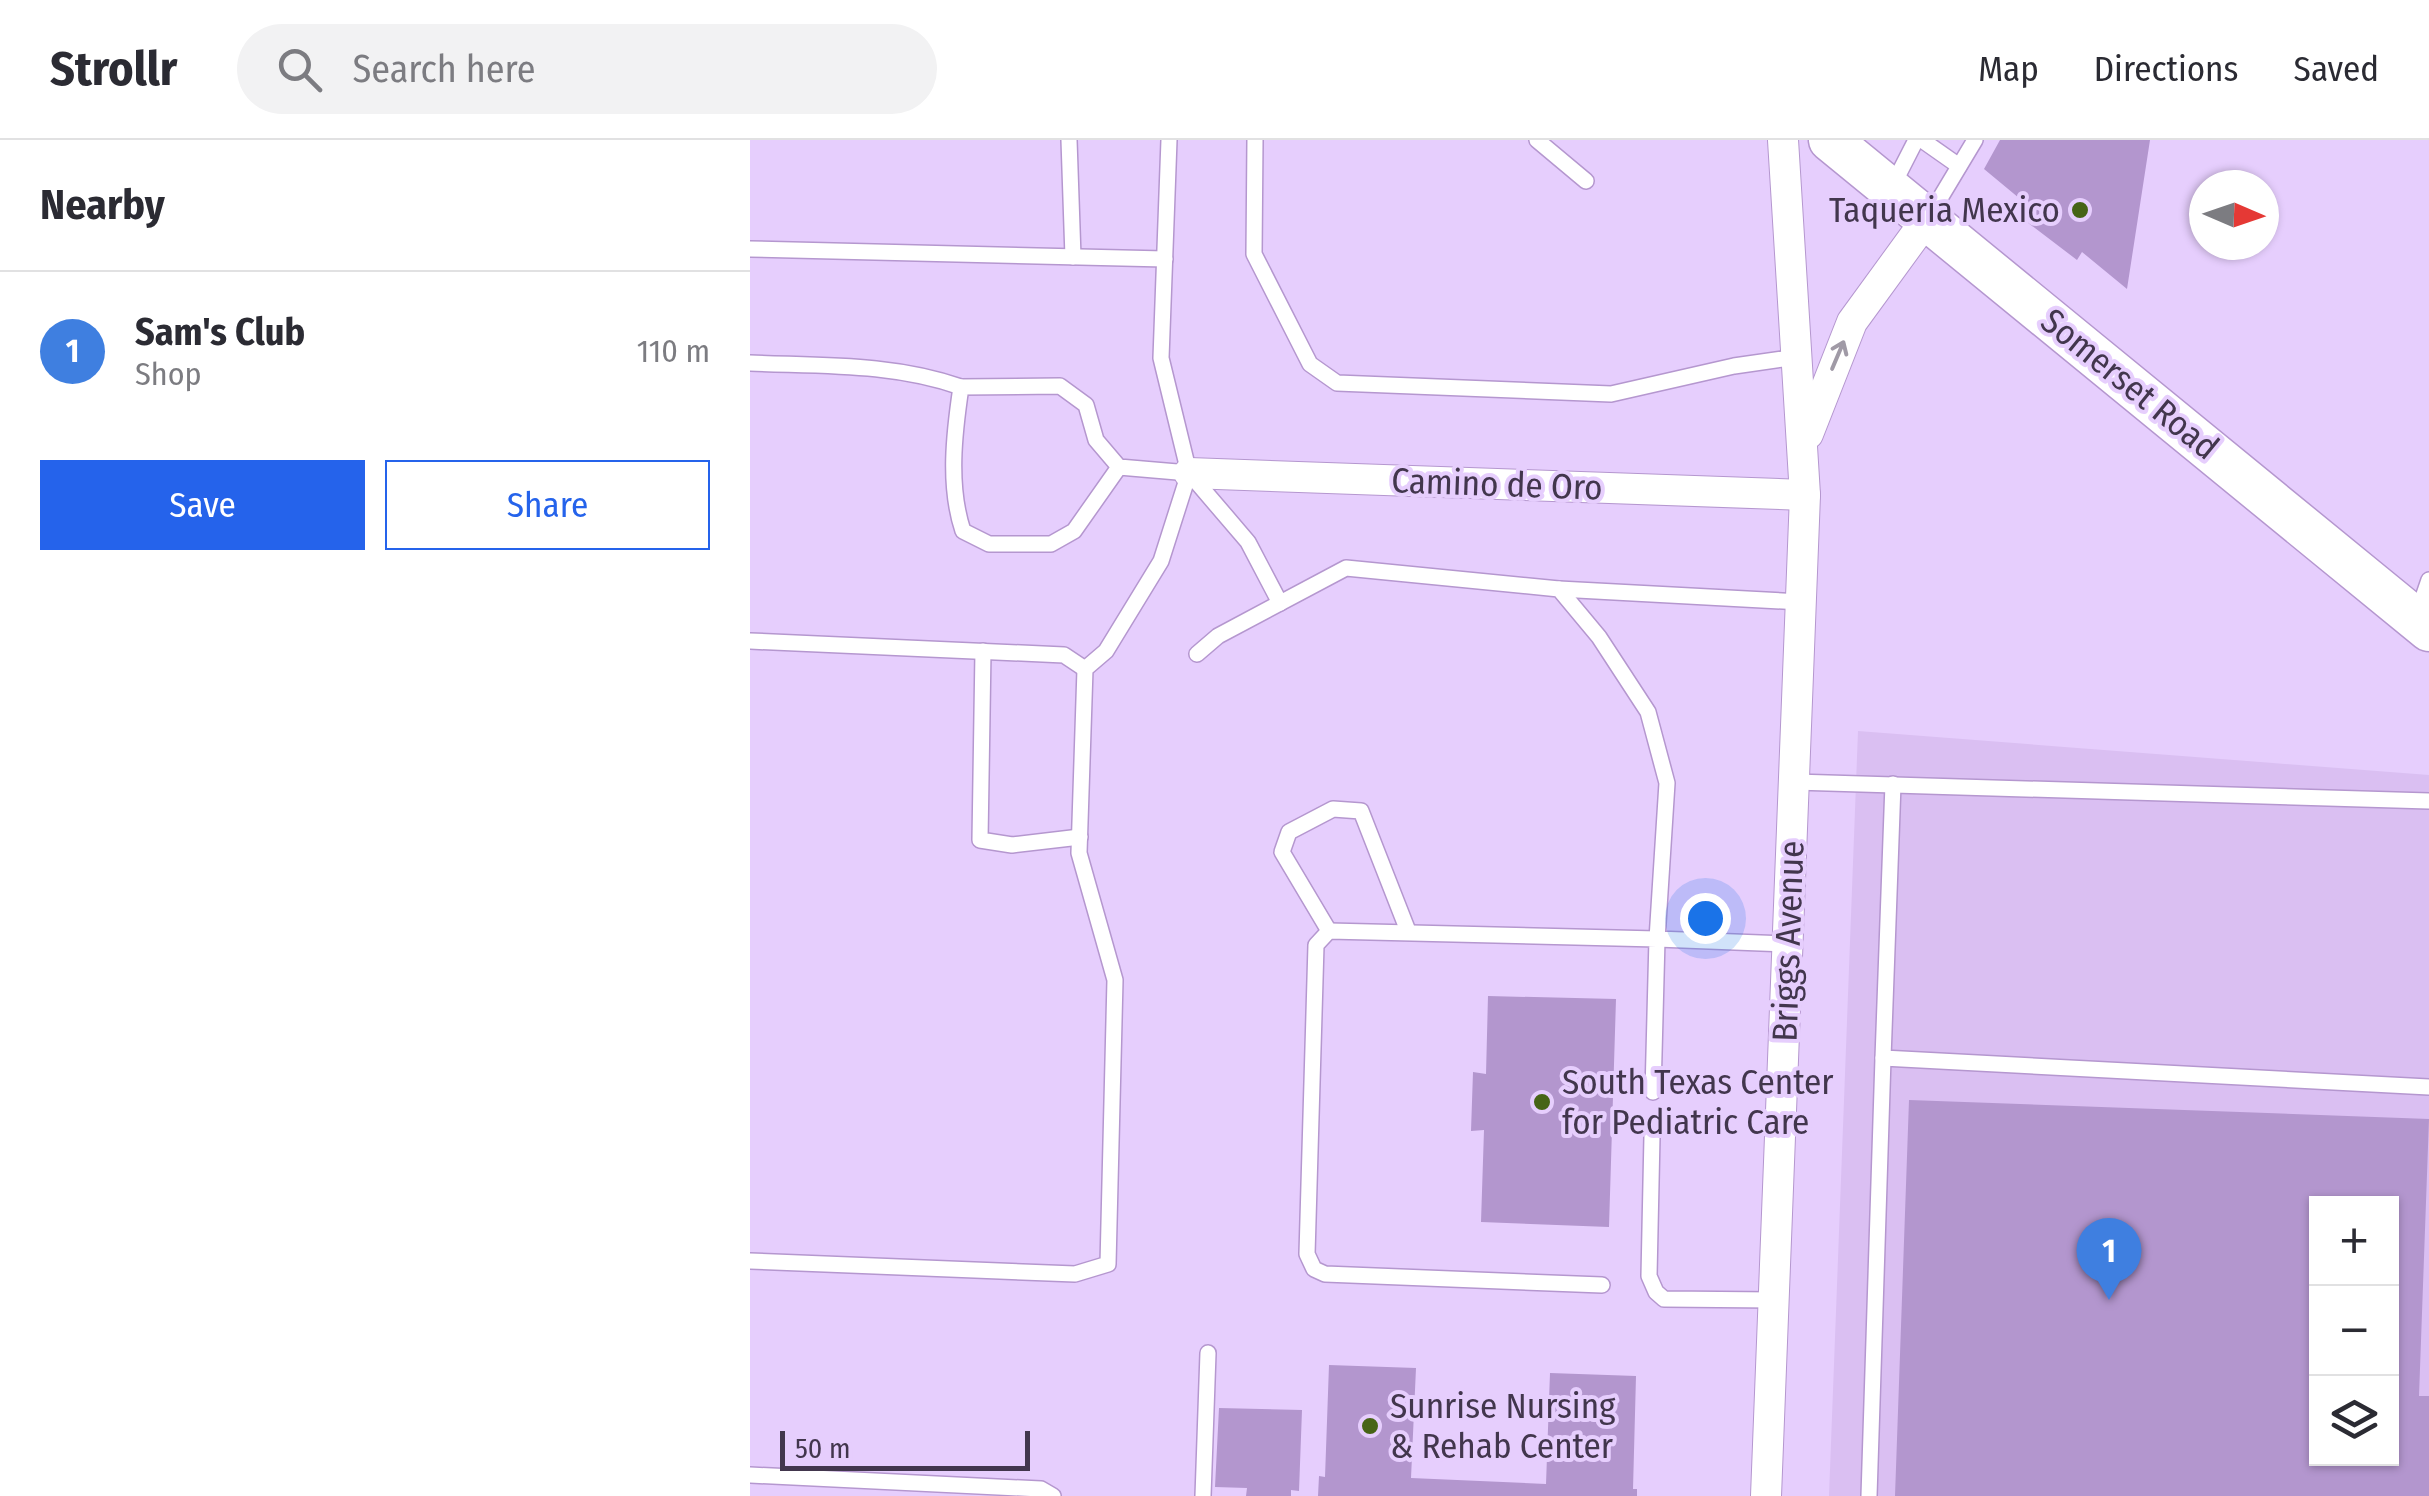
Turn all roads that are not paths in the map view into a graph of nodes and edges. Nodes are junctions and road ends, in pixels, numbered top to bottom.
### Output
1 (1070, 140) edge
2 (1169, 140) edge
3 (1255, 140) edge
4 (1537, 140) edge
5 (1783, 140) edge
6 (1830, 140) edge
7 (1919, 140) edge
8 (1975, 140) edge
9 (1959, 166) junction
10 (1586, 181) dead end
11 (1891, 189) junction
12 (1928, 218) junction
13 (750, 249) edge
14 (1073, 257) junction
15 (1165, 260) junction
16 (1797, 358) junction
17 (750, 363) edge
18 (961, 388) junction
19 (1803, 446) junction
20 (1119, 467) junction
21 (1190, 473) junction
22 (1804, 495) junction
23 (1559, 589) junction
24 (1801, 602) junction
25 (1280, 603) junction
26 (2425, 610) edge
27 (750, 640) edge
28 (984, 651) junction
29 (1197, 654) dead end
30 (1086, 669) junction
31 (1794, 782) junction
32 (1893, 784) junction
33 (2429, 801) edge
34 (1080, 838) junction
35 (1408, 930) junction
36 (1329, 931) junction
37 (1657, 939) junction
38 (1787, 944) junction
39 (1882, 1058) junction
40 (2429, 1087) edge
41 (1653, 1092) dead end
42 (1652, 1136) dead end
43 (750, 1262) edge
44 (1602, 1285) dead end
45 (1774, 1300) junction
46 (1208, 1353) dead end
47 (750, 1475) edge
48 (1053, 1496) edge
49 (1203, 1496) edge
50 (1766, 1496) edge
51 (1868, 1496) edge

1 - 14 lane
2 - 15 lane
3 - 16 lane
4 - 10 lane
5 - 16 street, Briggs Avenue
6 - 11 main road, Somerset Road
7 - 9 lane
7 - 11 lane
8 - 9 lane
9 - 12 lane
11 - 12 main road, Somerset Road
19 -> 12 street, Briggs Avenue
12 - 26 main road, Somerset Road
13 - 14 lane
14 - 15 lane
15 - 21 lane
16 - 19 street, Briggs Avenue
17 - 18 lane
18 - 20 lane
18 - 20 lane
19 - 22 street, Briggs Avenue
20 - 21 lane
21 - 22 street, Camino de Oro
21 - 25 lane
21 - 30 lane
22 - 24 street, Briggs Avenue
23 - 24 lane
23 - 25 lane
23 - 37 lane
24 - 31 street, Briggs Avenue
25 - 29 lane
27 - 28 lane
28 - 30 lane
28 - 34 lane
30 - 34 lane
31 - 32 lane
31 - 38 street, Briggs Avenue
32 - 33 lane
32 - 39 lane
34 - 43 lane
35 - 36 lane
35 - 36 lane
35 - 37 lane
36 - 44 lane
37 - 38 lane
37 - 41 lane
38 - 45 street, Briggs Avenue
39 - 40 lane
39 - 51 lane
42 - 45 lane
45 - 50 street, Briggs Avenue
46 - 49 lane
47 - 48 lane

